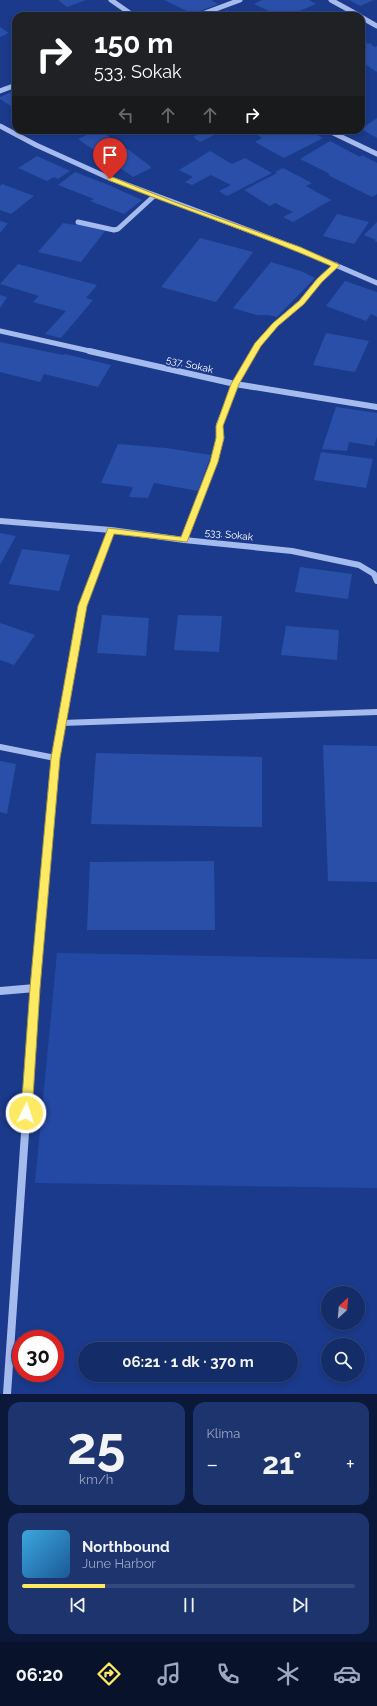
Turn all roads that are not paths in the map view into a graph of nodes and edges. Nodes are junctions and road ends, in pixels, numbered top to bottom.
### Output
1 (111, 0) edge
2 (240, 0) edge
3 (331, 0) edge
4 (128, 12) edge
5 (208, 12) edge
6 (354, 12) edge
7 (365, 18) edge
8 (377, 26) edge
9 (12, 86) edge
10 (0, 91) edge
11 (0, 126) edge
12 (12, 133) edge
13 (14, 134) edge
14 (335, 134) edge
15 (377, 154) edge
16 (154, 196) junction
17 (78, 222) dead end
18 (336, 265) junction
19 (377, 283) edge
20 (0, 331) edge
21 (235, 384) junction
22 (377, 407) edge
23 (0, 521) edge
24 (111, 530) junction
25 (184, 540) junction
26 (377, 581) edge
27 (377, 712) edge
28 (62, 723) junction
29 (0, 747) edge
30 (55, 758) junction
31 (35, 988) junction
32 (0, 991) edge
33 (7, 1394) edge

1 - 4 street
2 - 5 street
3 - 6 street
7 - 8 street
9 - 10 street
11 - 12 street
13 - 16 street
14 - 15 street
16 - 17 street
16 - 18 street
18 - 19 street
18 - 21 street
20 - 21 street, 537. Sokak
21 - 22 street, 537. Sokak
21 - 25 street
23 - 24 street, 533. Sokak
24 - 25 street, 533. Sokak
24 - 28 street
25 - 26 street, 533. Sokak
27 - 28 street
28 - 30 street
29 - 30 street
30 - 31 street
31 - 32 street
31 - 33 street

